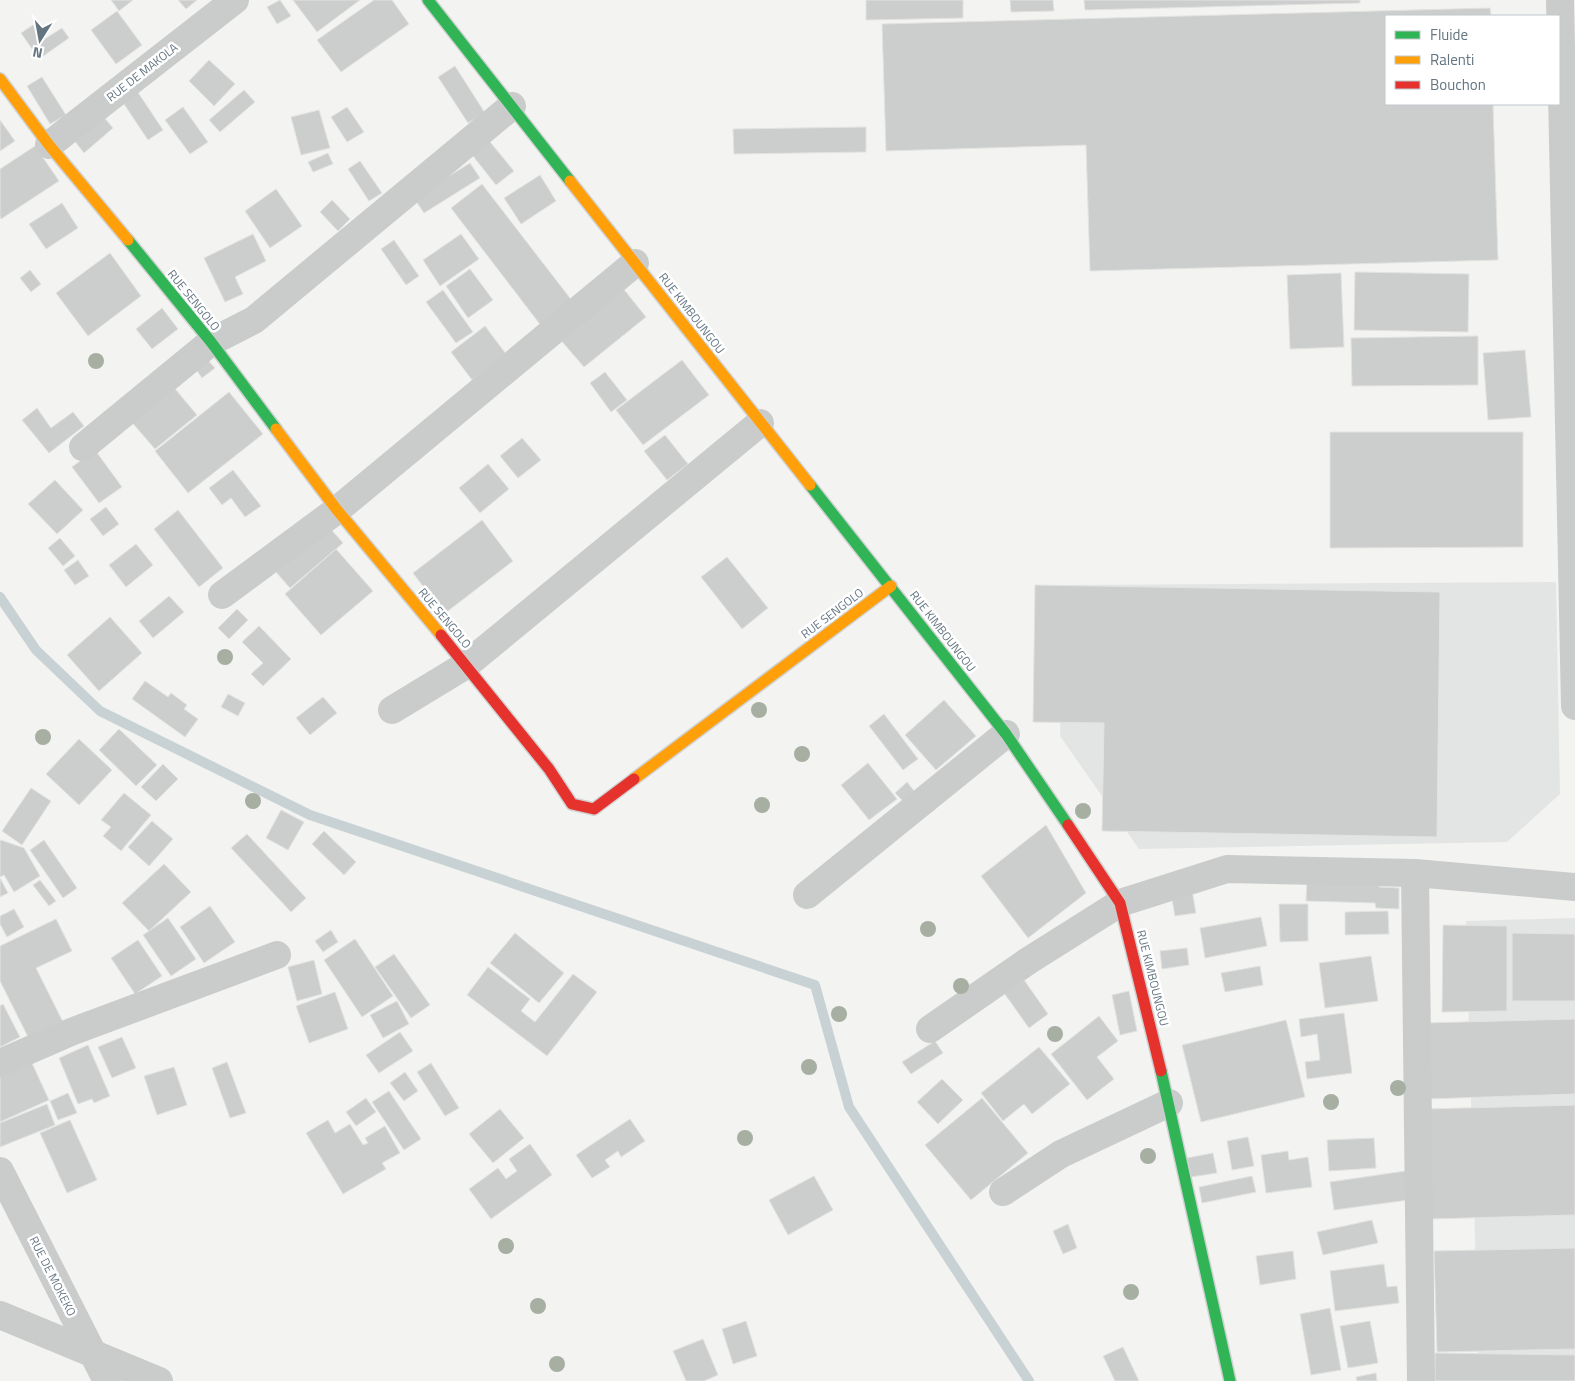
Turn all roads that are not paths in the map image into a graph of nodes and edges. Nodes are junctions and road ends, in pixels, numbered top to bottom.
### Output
1 (236, 0) edge
2 (428, 0) edge
3 (1560, 0) edge
4 (1568, 48) edge
5 (0, 79) edge
6 (512, 106) junction
7 (49, 145) junction
8 (635, 264) junction
9 (211, 342) junction
10 (760, 423) junction
11 (83, 447) dead end
12 (337, 510) junction
13 (891, 586) junction
14 (222, 595) dead end
15 (466, 665) junction
16 (1575, 706) edge
17 (392, 710) dead end
18 (1006, 734) junction
19 (1415, 873) junction
20 (1575, 887) edge
21 (807, 895) dead end
22 (1120, 903) junction
23 (277, 956) dead end
24 (930, 1029) dead end
25 (0, 1063) edge
26 (1169, 1103) junction
27 (0, 1171) edge
28 (1003, 1192) dead end
29 (0, 1315) edge
30 (94, 1355) junction
31 (107, 1381) edge
32 (159, 1381) edge
33 (1230, 1381) edge
34 (1421, 1381) edge

1 - 7 street, RUE DE MAKOLA
2 - 6 street, RUE KIMBOUNGOU
3 - 4 street
4 - 16 street
5 - 7 street, RUE SENGOLO
6 - 8 street, RUE KIMBOUNGOU
6 - 9 street
7 - 9 street, RUE SENGOLO
8 - 10 street, RUE KIMBOUNGOU
8 - 12 street
9 - 11 street
9 - 12 street, RUE SENGOLO
10 - 13 street, RUE KIMBOUNGOU
10 - 15 street
12 - 14 street
12 - 15 street, RUE SENGOLO
13 - 15 street, RUE SENGOLO
13 - 18 street, RUE KIMBOUNGOU
15 - 17 street
18 - 21 street
18 - 22 street, RUE KIMBOUNGOU
19 - 20 street
19 - 22 street
19 - 34 street
22 - 24 street
22 - 26 street, RUE KIMBOUNGOU
23 - 25 street
26 - 28 street
26 - 33 street, RUE KIMBOUNGOU
27 - 30 street, RUE DE MOKEKO
29 - 30 street
30 - 31 street, RUE DE MOKEKO
30 - 32 street

